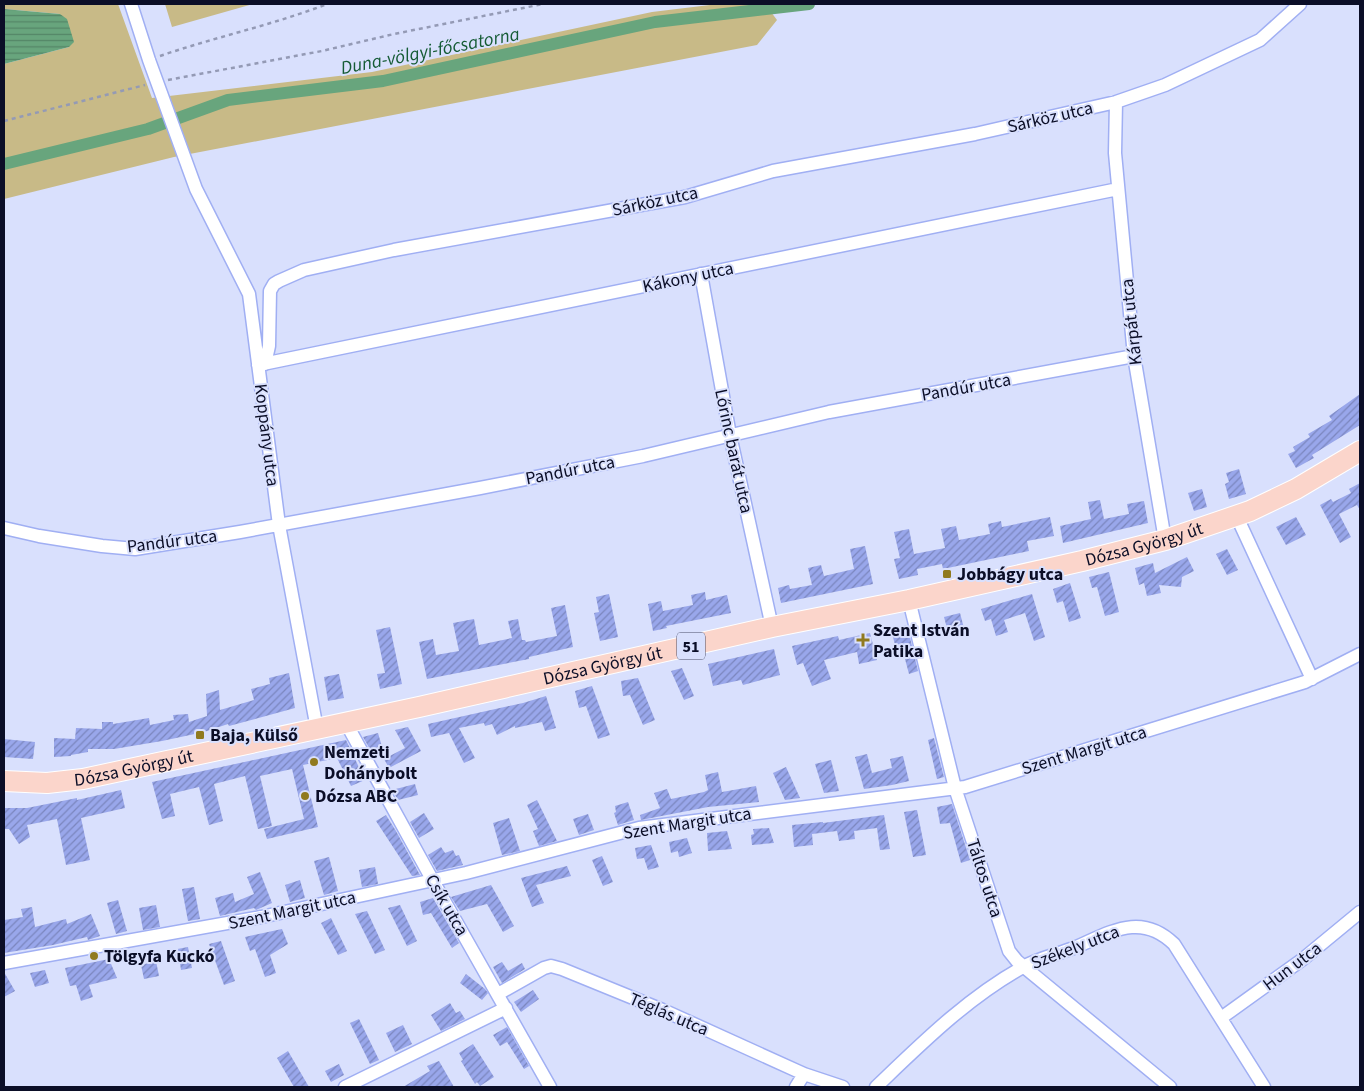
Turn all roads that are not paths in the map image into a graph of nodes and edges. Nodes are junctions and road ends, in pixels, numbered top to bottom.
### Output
1 (131, 4) edge
2 (1300, 4) edge
3 (1116, 102) junction
4 (1118, 189) junction
5 (700, 274) junction
6 (1134, 356) junction
7 (261, 364) junction
8 (730, 435) junction
9 (1360, 451) edge
10 (1237, 517) junction
11 (279, 525) junction
12 (4, 528) edge
13 (1165, 540) junction
14 (909, 600) junction
15 (772, 628) junction
16 (1360, 654) edge
17 (1312, 679) junction
18 (346, 722) junction
19 (318, 729) junction
20 (4, 781) edge
21 (955, 788) junction
22 (433, 880) junction
23 (1360, 912) edge
24 (4, 963) edge
25 (1024, 966) junction
26 (498, 994) junction
27 (506, 1008) junction
28 (1221, 1018) junction
29 (804, 1074) junction
30 (345, 1087) edge
31 (550, 1087) edge
32 (796, 1087) edge
33 (843, 1087) edge
34 (876, 1087) edge
35 (1170, 1087) edge
36 (1264, 1087) edge

1 - 7 street, Koppány utca
2 - 3 street, Sárköz utca
3 - 4 street, Kárpát utca
3 - 7 street, Sárköz utca
4 - 5 street, Kákony utca
4 - 6 street, Kárpát utca
5 - 7 street, Kákony utca
5 - 8 street, Lőrinc barát utca
6 - 8 street, Pandúr utca
6 - 13 street, Kárpát utca
7 - 11 street, Koppány utca
8 - 11 street, Pandúr utca
8 - 15 street, Lőrinc barát utca
9 - 10 main road, Dózsa György út / 51
10 - 13 main road, Dózsa György út / 51
10 - 17 street
11 - 12 street, Pandúr utca
11 - 19 street, Koppány utca
13 - 14 main road, Dózsa György út / 51
14 - 15 main road, Dózsa György út / 51
14 - 21 street, Táltos utca
15 - 18 main road, Dózsa György út / 51
16 - 17 street, Szent Margit utca
17 - 21 street, Szent Margit utca
18 - 19 main road, Dózsa György út / 51
18 - 22 street, Csík utca
19 - 20 main road, Dózsa György út / 51
21 - 22 street, Szent Margit utca
21 - 25 street, Táltos utca
22 - 24 street, Szent Margit utca
22 - 26 street, Csík utca
23 - 28 street, Hun utca
25 - 28 street, Székely utca
25 - 34 street, Székely utca
25 - 35 street, Táltos utca
26 - 27 street, Csík utca
26 - 29 street, Téglás utca
27 - 30 street
27 - 31 street, Csík utca
28 - 36 street, Székely utca
29 - 32 street
29 - 33 street, Téglás utca

